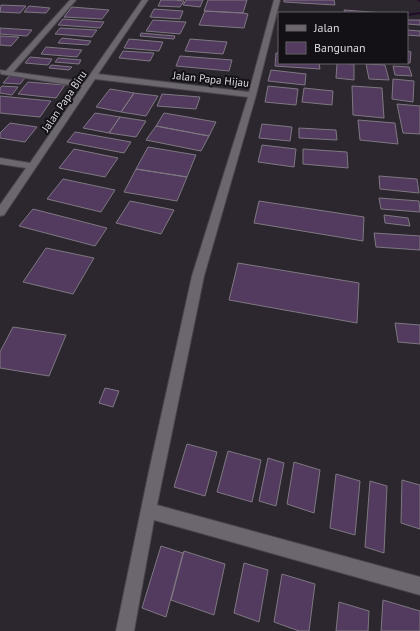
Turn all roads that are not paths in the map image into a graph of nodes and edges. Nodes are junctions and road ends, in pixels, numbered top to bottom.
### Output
1 (73, 0) edge
2 (145, 0) edge
3 (277, 0) edge
4 (4, 72) edge
5 (93, 76) junction
6 (87, 85) junction
7 (252, 95) junction
8 (0, 161) edge
9 (33, 166) junction
10 (0, 213) edge
11 (148, 511) junction
12 (420, 586) edge
13 (126, 631) edge

1 - 4 street
2 - 5 street, Jalan Papa Biru
3 - 7 street, Jalan Papa Hijau
4 - 6 street
5 - 6 street, Jalan Papa Biru
5 - 7 street, Jalan Papa Hijau
6 - 9 street, Jalan Papa Biru
7 - 11 street
8 - 9 street
9 - 10 street, Jalan Papa Biru
11 - 12 street
11 - 13 street

